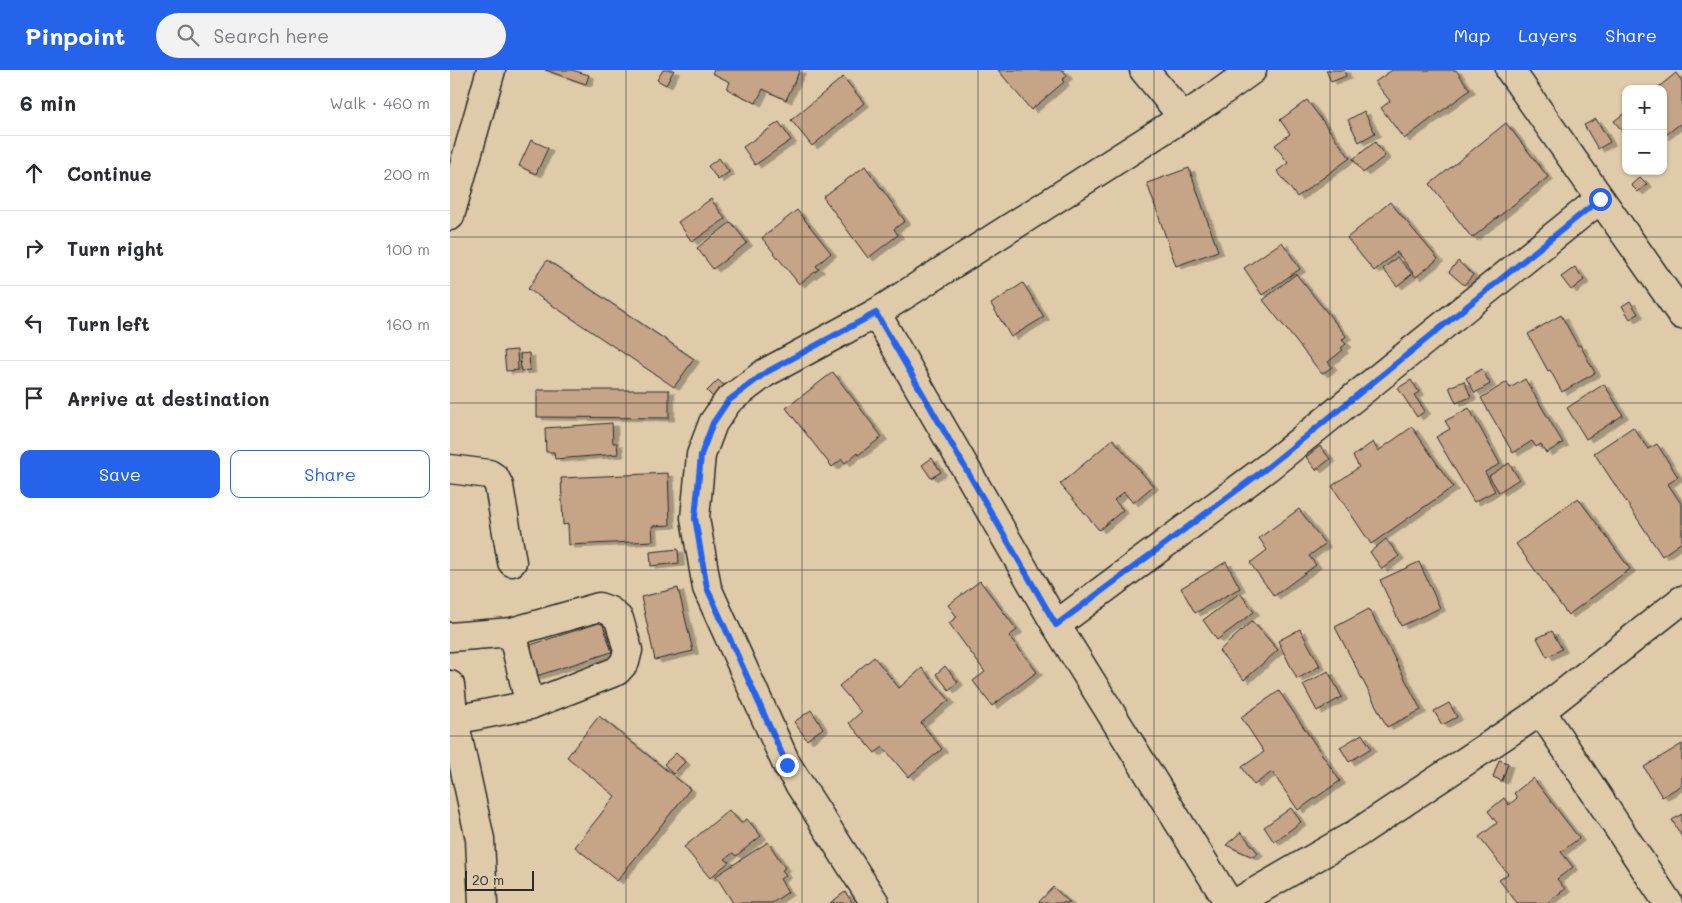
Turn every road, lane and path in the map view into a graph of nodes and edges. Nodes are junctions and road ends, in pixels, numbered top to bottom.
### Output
1 (491, 70) edge
2 (1144, 70) edge
3 (1252, 70) edge
4 (1510, 70) edge
5 (1183, 117) junction
6 (452, 198) edge
7 (1600, 199) junction
8 (876, 313) junction
9 (1682, 315) edge
10 (450, 469) edge
11 (512, 562) dead end
12 (1682, 600) edge
13 (1056, 625) junction
14 (512, 632) junction
15 (450, 637) edge
16 (450, 685) edge
17 (530, 706) junction
18 (1541, 711) junction
19 (454, 720) junction
20 (482, 903) edge
21 (875, 903) edge
22 (1229, 903) edge
23 (1236, 903) edge
24 (1668, 903) edge

1 - 6 street
2 - 5 street
3 - 5 street
4 - 7 street
5 - 8 street
7 - 9 street
7 - 13 street
8 - 13 street
8 - 21 street
10 - 11 street
12 - 18 street
13 - 22 street
14 - 15 street
14 - 17 street
14 - 17 street
16 - 19 street
17 - 19 street
18 - 23 street
18 - 24 street
19 - 20 street

